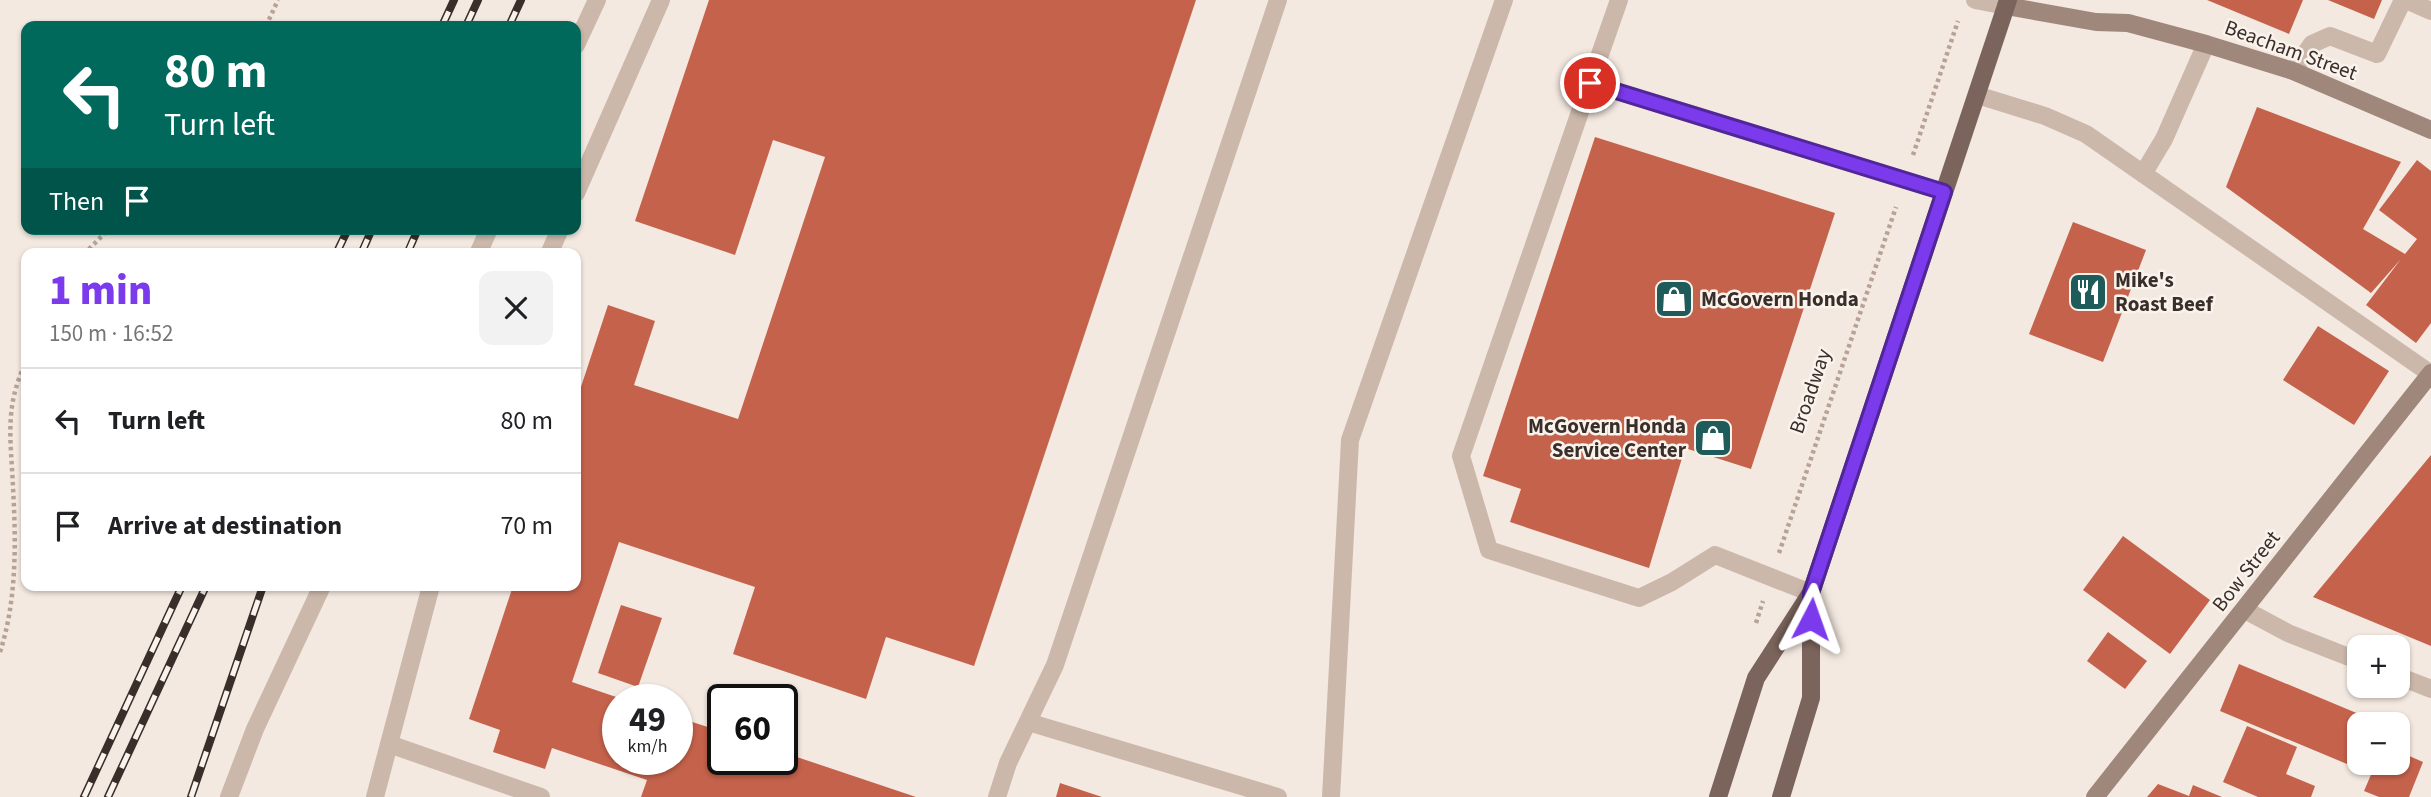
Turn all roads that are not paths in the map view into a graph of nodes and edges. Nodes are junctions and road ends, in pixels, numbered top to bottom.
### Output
1 (597, 0) edge
2 (661, 0) edge
3 (1278, 0) edge
4 (1504, 0) edge
5 (1619, 0) edge
6 (1975, 0) edge
7 (2404, 0) edge
8 (2007, 3) edge
9 (2431, 11) edge
10 (581, 34) edge
11 (2206, 44) junction
12 (2293, 71) junction
13 (1590, 83) junction
14 (1977, 95) junction
15 (2431, 131) edge
16 (2143, 174) junction
17 (581, 182) edge
18 (1944, 192) junction
19 (2431, 373) edge
20 (320, 591) edge
21 (430, 591) edge
22 (1811, 593) junction
23 (2245, 610) junction
24 (2347, 656) edge
25 (2410, 681) edge
26 (2431, 689) edge
27 (1028, 722) junction
28 (389, 744) junction
29 (229, 797) edge
30 (376, 797) edge
31 (541, 797) edge
32 (997, 797) edge
33 (1278, 797) edge
34 (1331, 797) edge
35 (1718, 797) edge
36 (1781, 797) edge
37 (2095, 797) edge

1 - 10 street
2 - 17 street
3 - 27 street
4 - 34 street
5 - 13 street
6 - 8 street
7 - 9 street
7 - 12 street
8 - 11 main road, Beacham Street
8 - 14 main road
11 - 12 main road, Beacham Street
11 - 16 street
12 - 15 main road, Beacham Street
13 - 18 street
13 - 22 street
14 - 16 street
14 - 18 main road
16 - 19 street
18 - 22 main road
19 - 23 main road, Bow Street
20 - 29 street
21 - 28 street
22 - 35 main road
22 - 36 main road
23 - 24 street
23 - 37 main road, Bow Street
25 - 26 street
27 - 32 street
27 - 33 street
28 - 30 street
28 - 31 street

